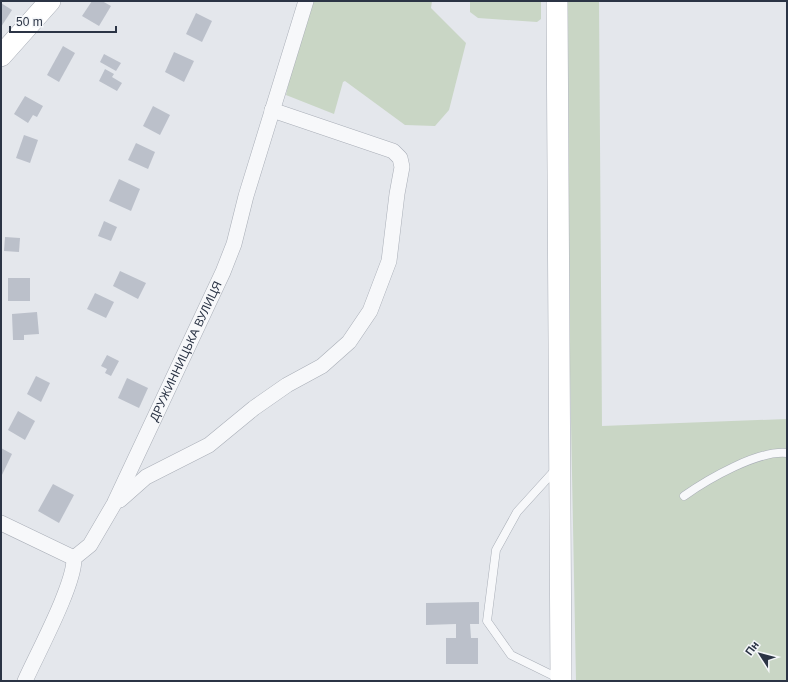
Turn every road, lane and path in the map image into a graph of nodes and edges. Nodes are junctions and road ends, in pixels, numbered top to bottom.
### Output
1 (50, 1) edge
2 (306, 1) edge
3 (557, 1) edge
4 (3, 58) edge
5 (272, 110) junction
6 (787, 453) edge
7 (559, 465) junction
8 (684, 496) dead end
9 (114, 504) junction
10 (1, 523) edge
11 (74, 558) junction
12 (25, 681) edge
13 (561, 681) edge

1 - 4 main road
2 - 5 street, ДРУЖИННИЦЬКА ВУЛИЦЯ
3 - 7 main road
5 - 9 street, ДРУЖИННИЦЬКА ВУЛИЦЯ
5 - 9 street
6 - 8 lane
7 - 13 main road
7 - 13 lane
9 - 11 street, ДРУЖИННИЦЬКА ВУЛИЦЯ
10 - 11 street
11 - 12 street

